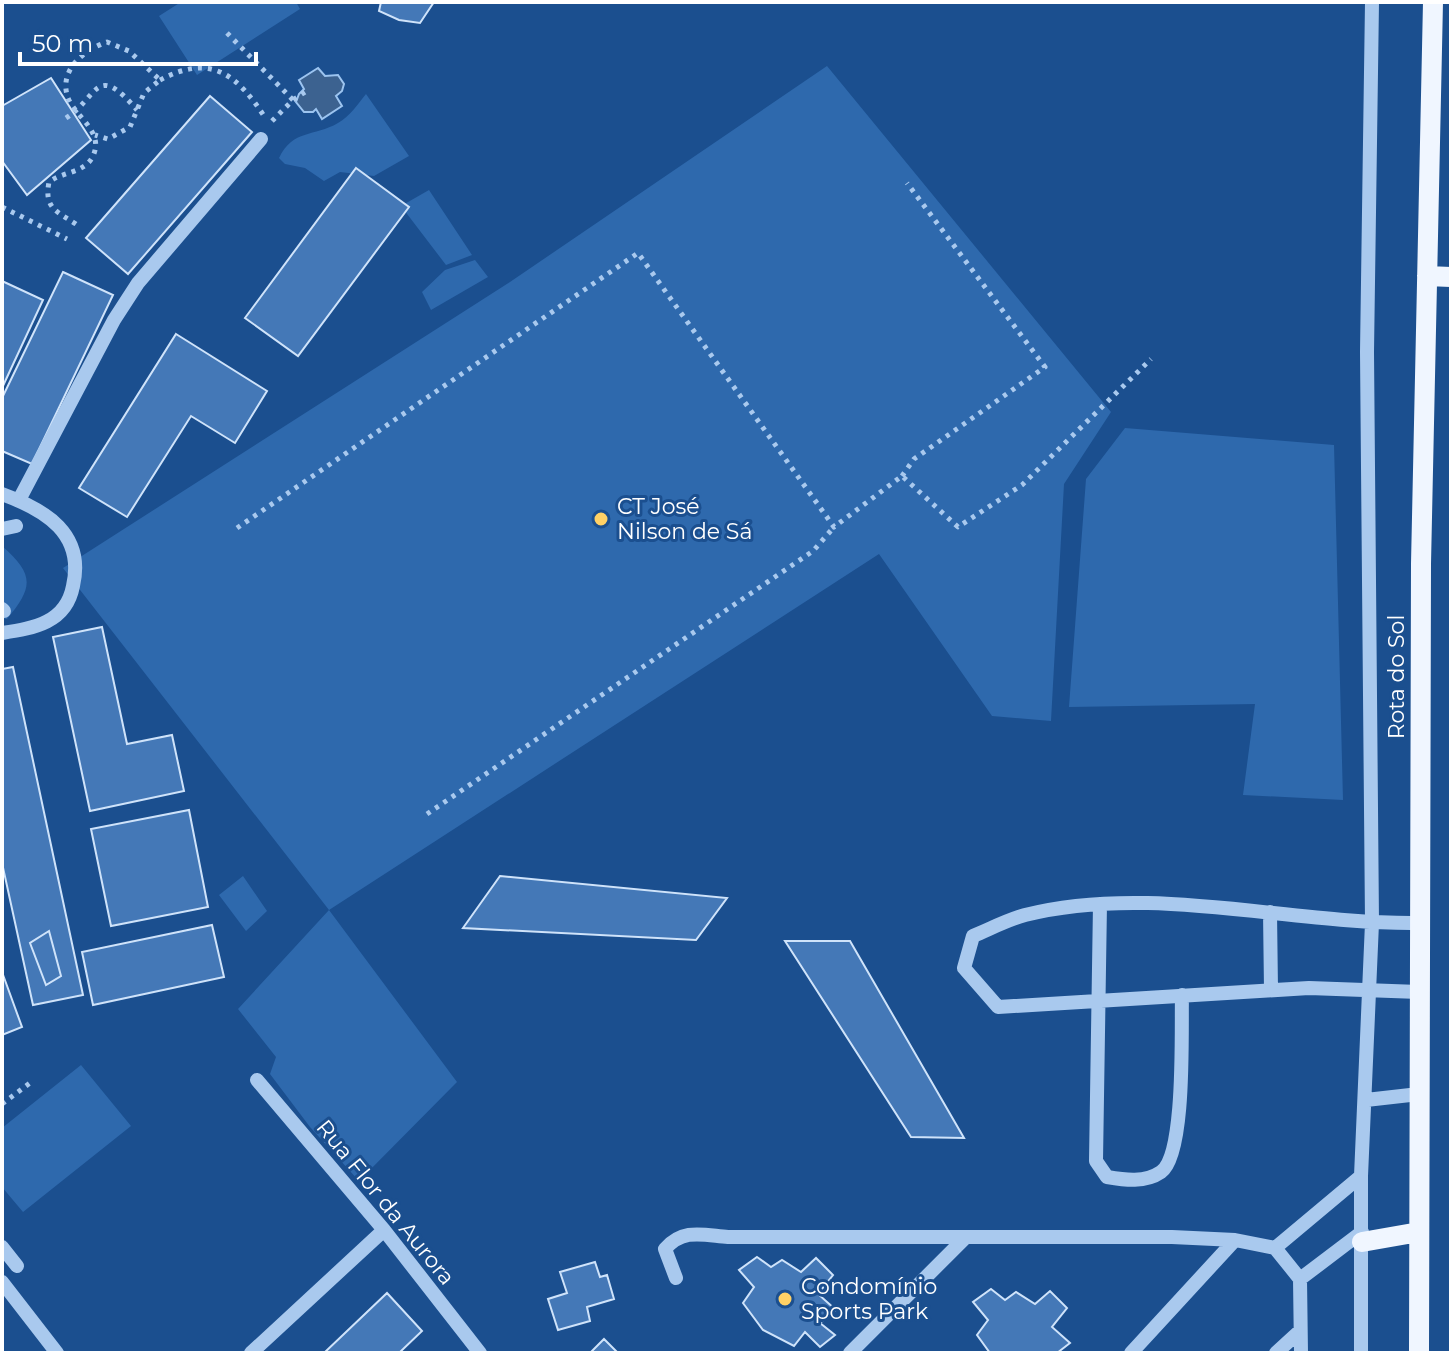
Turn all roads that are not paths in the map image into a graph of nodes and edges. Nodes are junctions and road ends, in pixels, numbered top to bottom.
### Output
1 (1372, 2) edge
2 (1433, 2) edge
3 (261, 139) dead end
4 (1427, 276) junction
5 (1451, 277) edge
6 (2, 494) edge
7 (19, 500) junction
8 (2, 633) edge
9 (1100, 904) junction
10 (1270, 912) junction
11 (1372, 923) junction
12 (1420, 923) junction
13 (1370, 988) junction
14 (1271, 990) junction
15 (1419, 992) junction
16 (1182, 995) junction
17 (1099, 1001) junction
18 (257, 1080) dead end
19 (1419, 1094) junction
20 (1366, 1100) junction
21 (1361, 1176) junction
22 (384, 1230) junction
23 (1419, 1232) junction
24 (1362, 1237) junction
25 (965, 1238) junction
26 (1235, 1240) junction
27 (2, 1247) edge
28 (1275, 1248) junction
29 (17, 1266) dead end
30 (676, 1278) dead end
31 (1300, 1279) junction
32 (5, 1291) edge
33 (1300, 1331) junction
34 (57, 1353) edge
35 (251, 1353) edge
36 (480, 1353) edge
37 (850, 1353) edge
38 (1131, 1353) edge
39 (1276, 1353) edge
40 (1301, 1353) edge
41 (1361, 1353) edge
42 (1419, 1353) edge

1 - 11 street
2 - 4 main road, Rota do Sol
3 - 7 street
4 - 5 main road
4 - 12 main road, Rota do Sol
6 - 7 street
7 - 8 street
9 - 10 street
9 - 17 street
9 - 17 street
10 - 11 street
10 - 14 street
11 - 12 street
11 - 13 street
12 - 15 main road, Rota do Sol
13 - 14 street
13 - 15 street
13 - 20 street
14 - 16 street
15 - 19 main road, Rota do Sol
16 - 17 street
16 - 17 street
18 - 22 street, Rua Flor da Aurora
19 - 20 street
19 - 23 main road, Rota do Sol
20 - 21 street
21 - 24 street
21 - 28 street
22 - 35 street
22 - 36 street, Rua Flor da Aurora
23 - 24 main road
23 - 42 main road, Rota do Sol
24 - 31 street
24 - 41 street
25 - 26 street
25 - 30 street
25 - 37 street
26 - 28 street
26 - 38 street
27 - 29 street
28 - 31 street
31 - 33 street
32 - 34 street
33 - 39 street
33 - 40 street

